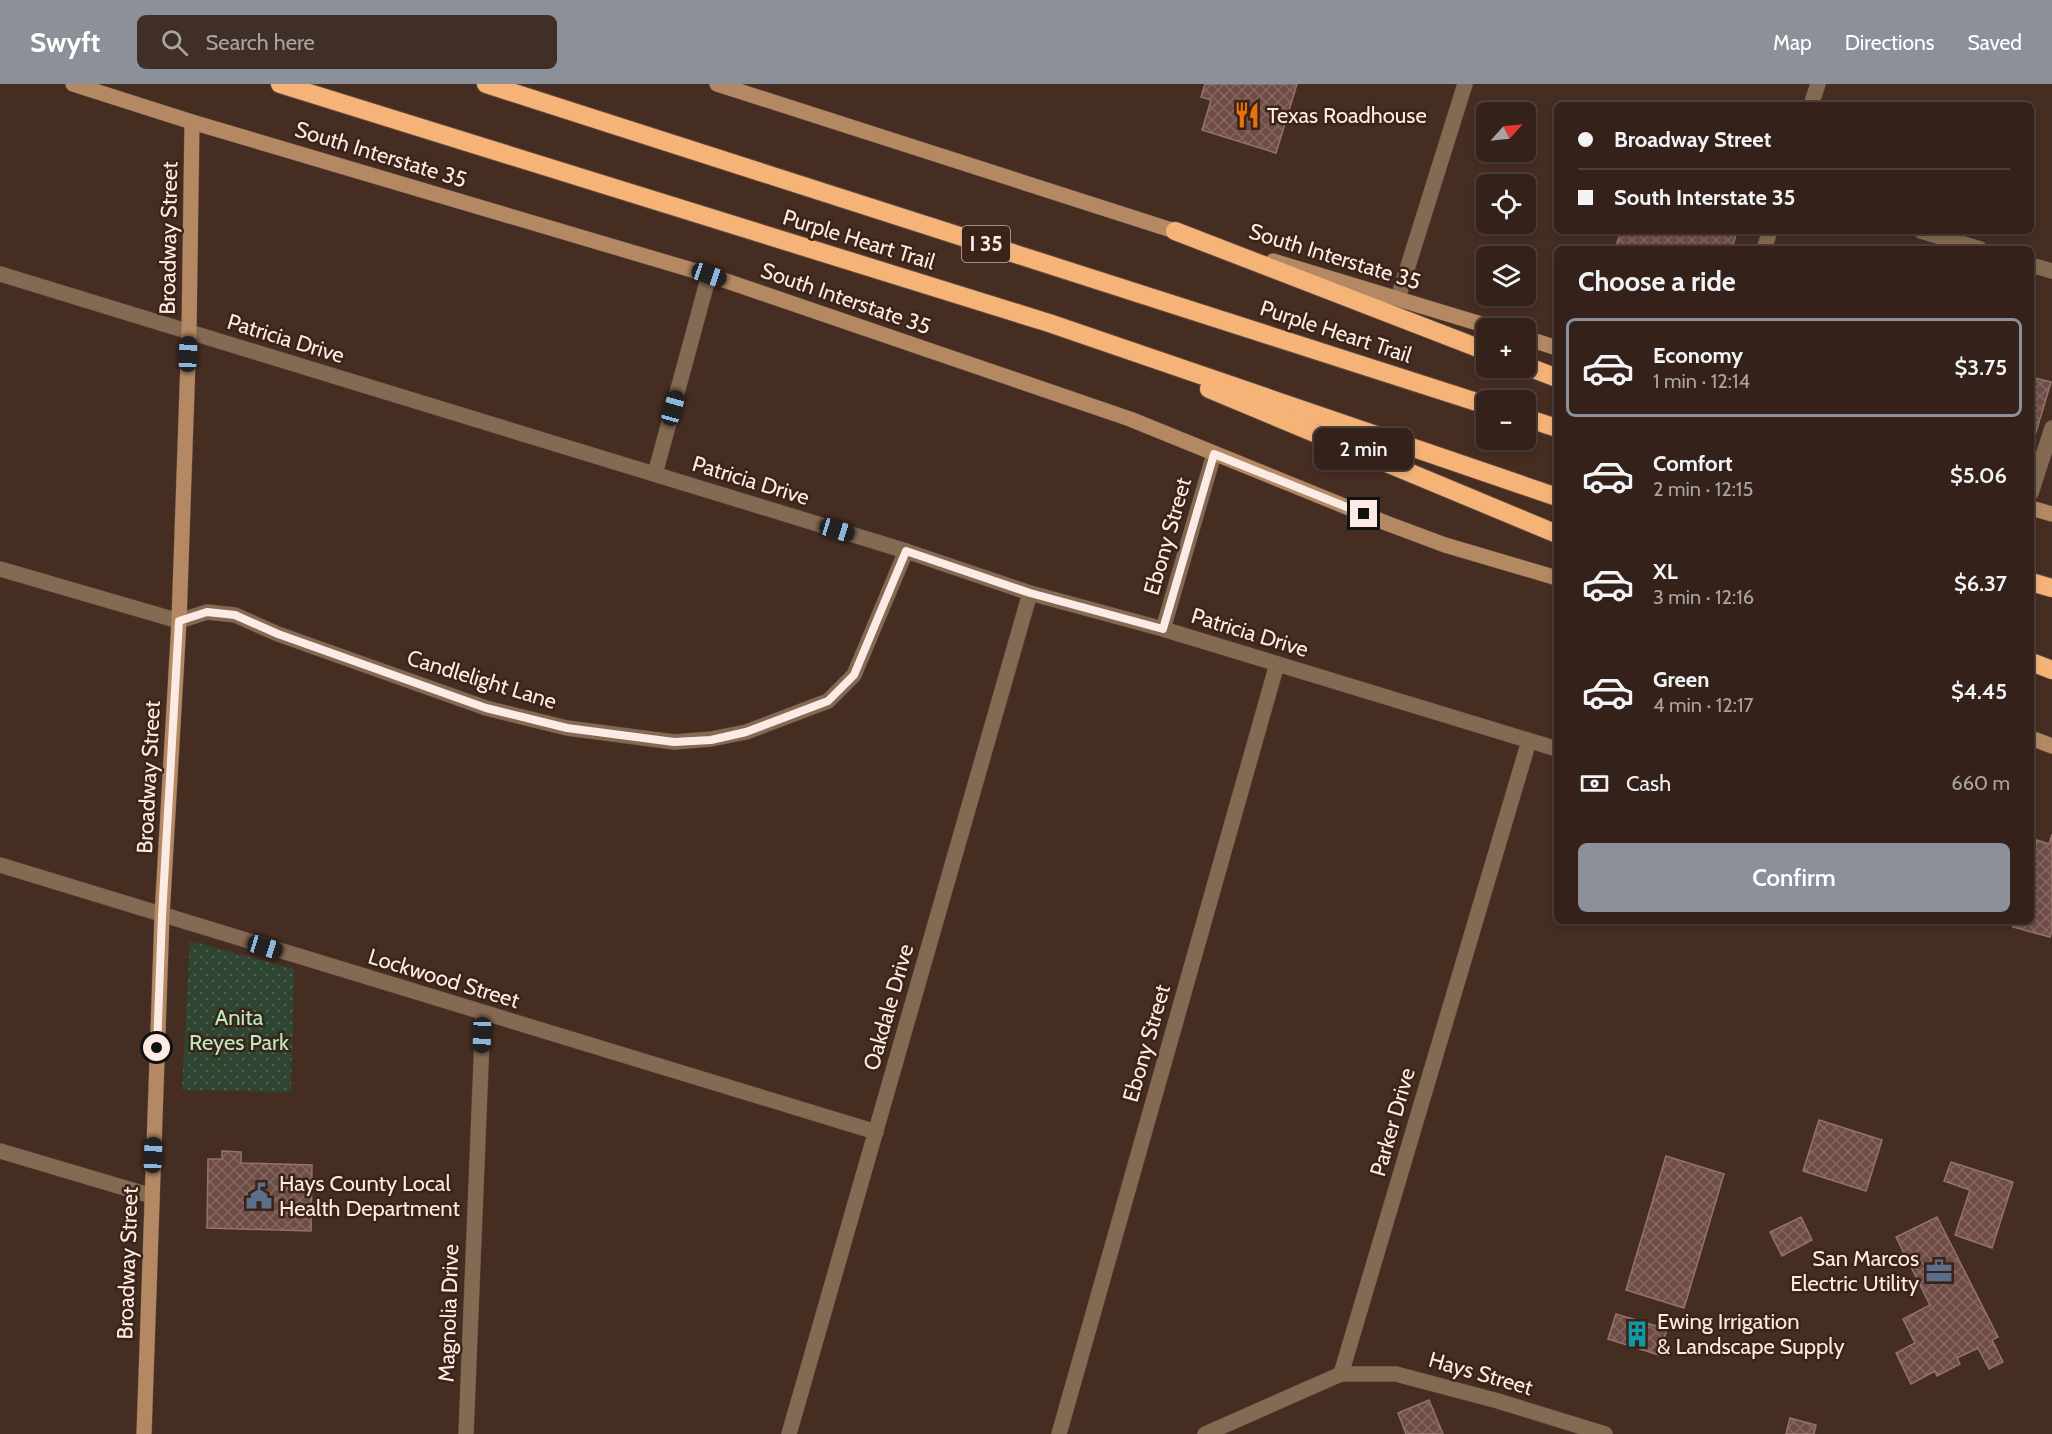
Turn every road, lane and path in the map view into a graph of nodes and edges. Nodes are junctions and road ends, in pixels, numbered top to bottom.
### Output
1 (74, 84) edge
2 (280, 84) edge
3 (486, 84) edge
4 (717, 84) edge
5 (1465, 84) edge
6 (1818, 84) edge
7 (1812, 102) edge
8 (192, 122) junction
9 (1174, 231) junction
10 (1931, 234) edge
11 (1970, 246) edge
12 (2034, 266) edge
13 (2052, 271) edge
14 (0, 274) edge
15 (709, 275) junction
16 (1398, 298) junction
17 (1476, 322) edge
18 (1049, 323) junction
19 (189, 332) junction
20 (1536, 341) edge
21 (1476, 347) edge
22 (1554, 347) edge
23 (1536, 370) edge
24 (1554, 377) edge
25 (1476, 402) edge
26 (1536, 421) edge
27 (1554, 427) edge
28 (2052, 428) edge
29 (1214, 454) junction
30 (655, 474) junction
31 (2034, 484) edge
32 (1554, 495) edge
33 (2034, 508) edge
34 (2052, 514) edge
35 (1554, 533) edge
36 (906, 551) junction
37 (0, 569) edge
38 (1554, 577) edge
39 (2034, 583) edge
40 (2052, 588) edge
41 (1030, 593) junction
42 (179, 621) junction
43 (1163, 629) junction
44 (2034, 663) edge
45 (1277, 664) junction
46 (2052, 670) edge
47 (2034, 739) edge
48 (1528, 741) junction
49 (2052, 746) edge
50 (1554, 748) edge
51 (0, 866) edge
52 (162, 916) junction
53 (483, 1014) junction
54 (876, 1132) junction
55 (0, 1151) edge
56 (152, 1196) junction
57 (1341, 1374) junction
58 (144, 1434) edge
59 (466, 1434) edge
60 (789, 1434) edge
61 (1059, 1434) edge
62 (1205, 1434) edge
63 (1605, 1434) edge

1 - 8 main road, South Interstate 35
2 - 18 highway, Purple Heart Trail / I 35
3 - 25 highway, Purple Heart Trail / I 35
4 - 9 main road, South Interstate 35
5 - 16 street
6 - 7 street
8 - 15 main road, South Interstate 35
8 - 19 main road, Broadway Street
9 - 16 main road, South Interstate 35
9 - 21 highway
10 - 11 street
12 - 13 street
14 - 19 street, Patricia Drive
15 - 29 main road, South Interstate 35
15 - 30 street
16 - 17 main road, South Interstate 35
18 - 32 highway, Purple Heart Trail / I 35
18 - 35 highway
19 - 30 street, Patricia Drive
19 - 42 main road, Broadway Street
20 - 22 main road
23 - 24 highway
26 - 27 highway
28 - 31 street
29 - 38 main road, South Interstate 35
29 - 43 street, Ebony Street
30 - 36 street, Patricia Drive
33 - 34 main road
36 - 41 street, Patricia Drive
36 - 42 street, Candlelight Lane
37 - 42 street
39 - 40 highway
41 - 43 street, Patricia Drive
41 - 54 street, Oakdale Drive
42 - 52 main road, Broadway Street
43 - 45 street, Patricia Drive
44 - 46 highway
45 - 48 street, Patricia Drive
45 - 61 street, Ebony Street
47 - 49 main road
48 - 50 street, Patricia Drive
48 - 57 street, Parker Drive
51 - 52 street, Lockwood Street
52 - 53 street, Lockwood Street
52 - 56 main road, Broadway Street
53 - 54 street, Lockwood Street
53 - 59 street, Magnolia Drive
54 - 60 street, Oakdale Drive
55 - 56 street
56 - 58 main road, Broadway Street
57 - 62 street
57 - 63 street, Hays Street

